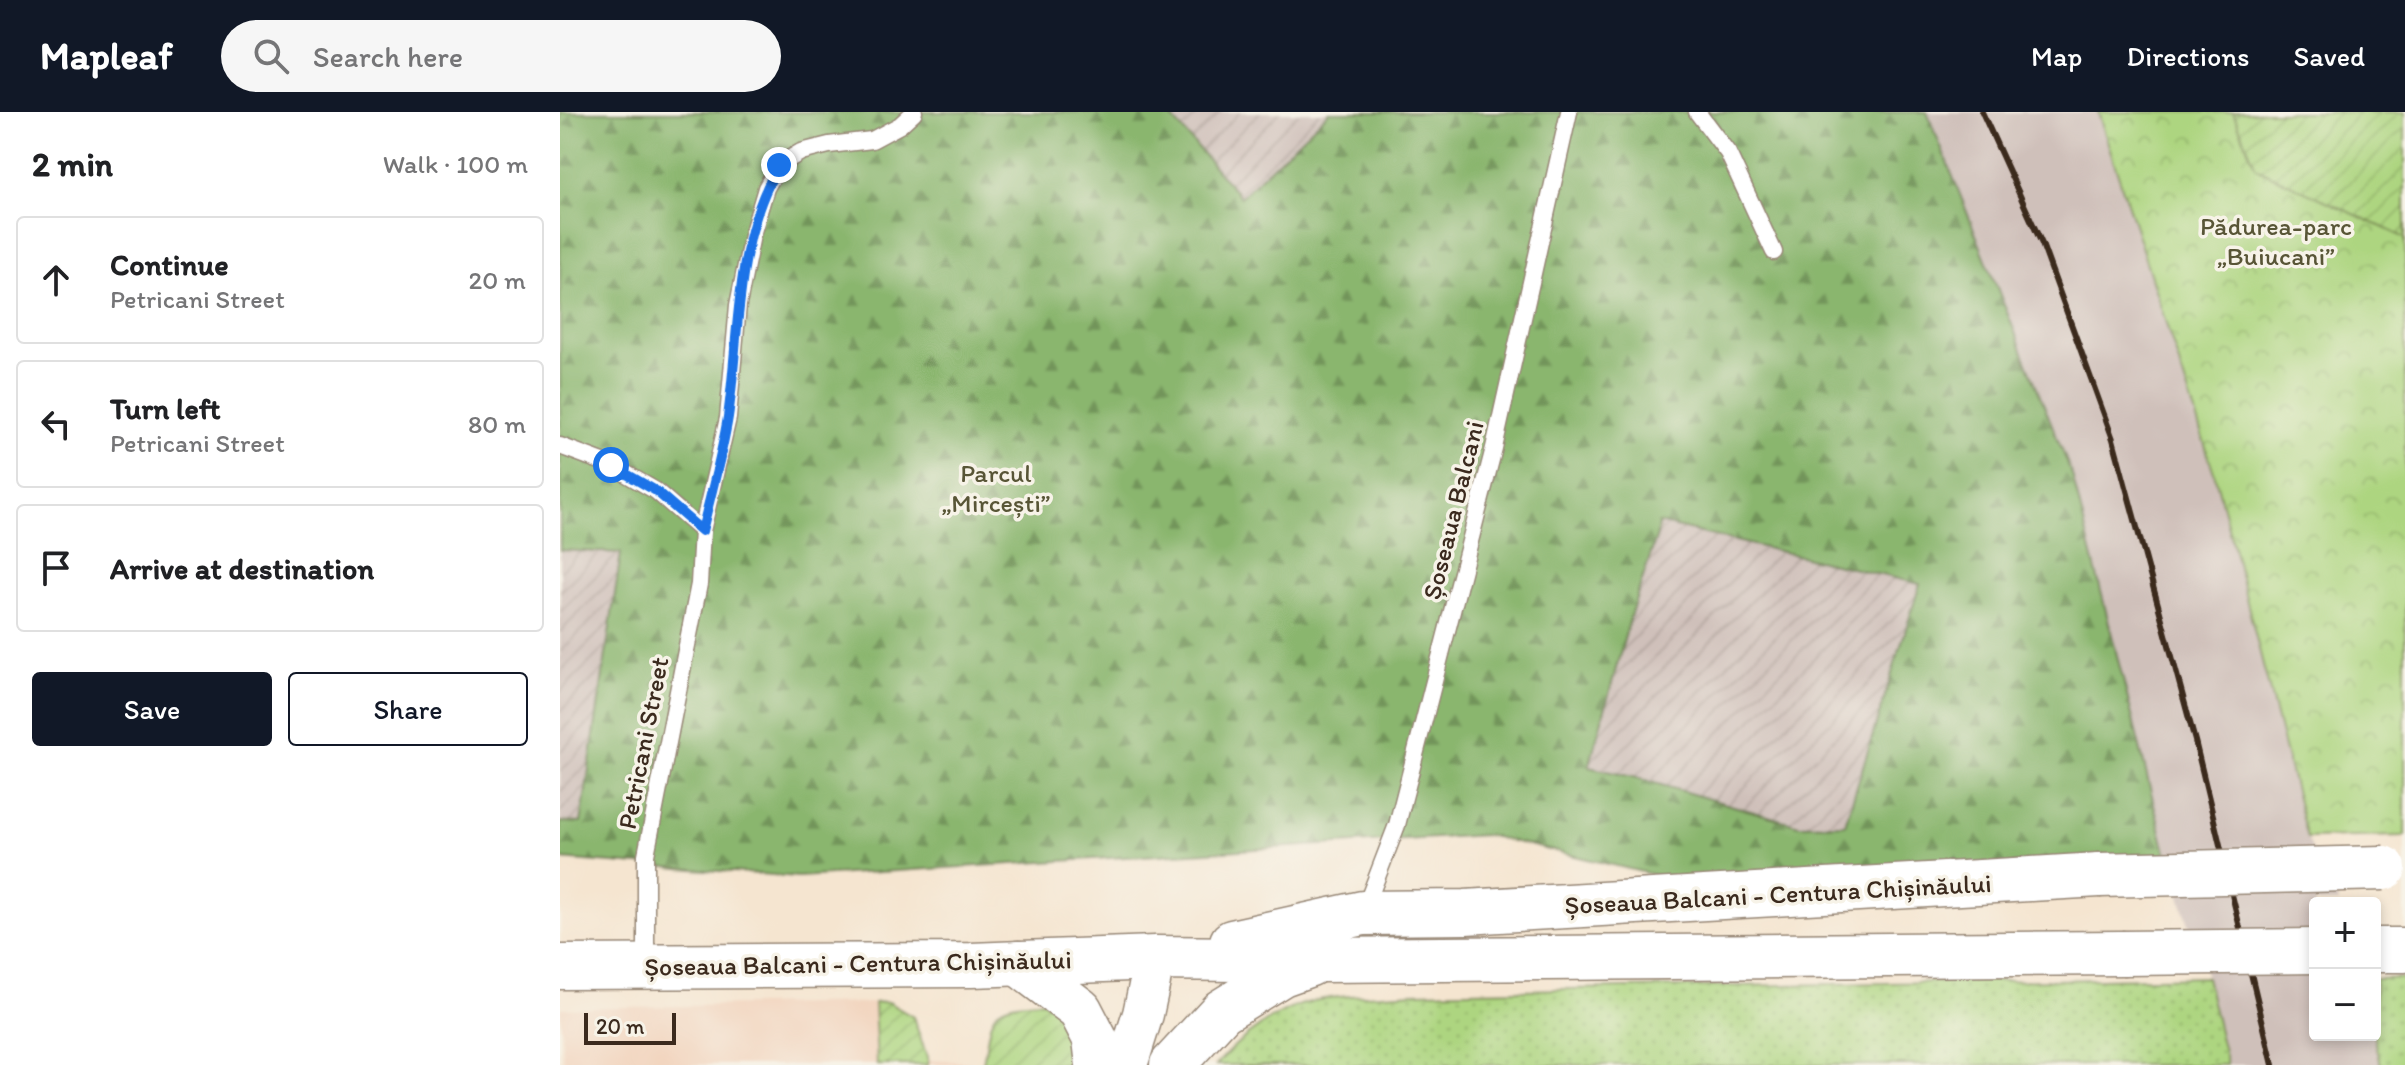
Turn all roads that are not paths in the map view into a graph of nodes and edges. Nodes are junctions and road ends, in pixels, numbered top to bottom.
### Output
1 (914, 112) edge
2 (1569, 112) edge
3 (1697, 112) edge
4 (1774, 252) dead end
5 (560, 446) edge
6 (702, 531) junction
7 (2395, 868) edge
8 (1363, 913) junction
9 (2381, 950) edge
10 (2405, 950) edge
11 (2309, 951) edge
12 (1155, 958) junction
13 (1321, 960) junction
14 (1018, 963) junction
15 (646, 965) junction
16 (560, 967) edge
17 (1098, 1065) edge
18 (1127, 1065) edge
19 (1172, 1065) edge

1 - 6 lane, Petricani Street
2 - 8 lane, Șoseaua Balcani
3 - 4 lane
5 - 6 lane
6 - 15 lane, Petricani Street
7 - 8 highway, Șoseaua Balcani - Centura Chișinăului, bridge
8 - 12 highway, Șoseaua Balcani - Centura Chișinăului
9 - 10 highway
11 - 13 highway, Șoseaua Balcani - Centura Chișinăului, bridge
12 - 13 highway, Șoseaua Balcani - Centura Chișinăului
12 - 14 highway, Șoseaua Balcani - Centura Chișinăului
12 - 18 street
13 - 19 highway
14 - 15 highway, Șoseaua Balcani - Centura Chișinăului
14 - 17 highway
15 - 16 highway, Șoseaua Balcani - Centura Chișinăului

